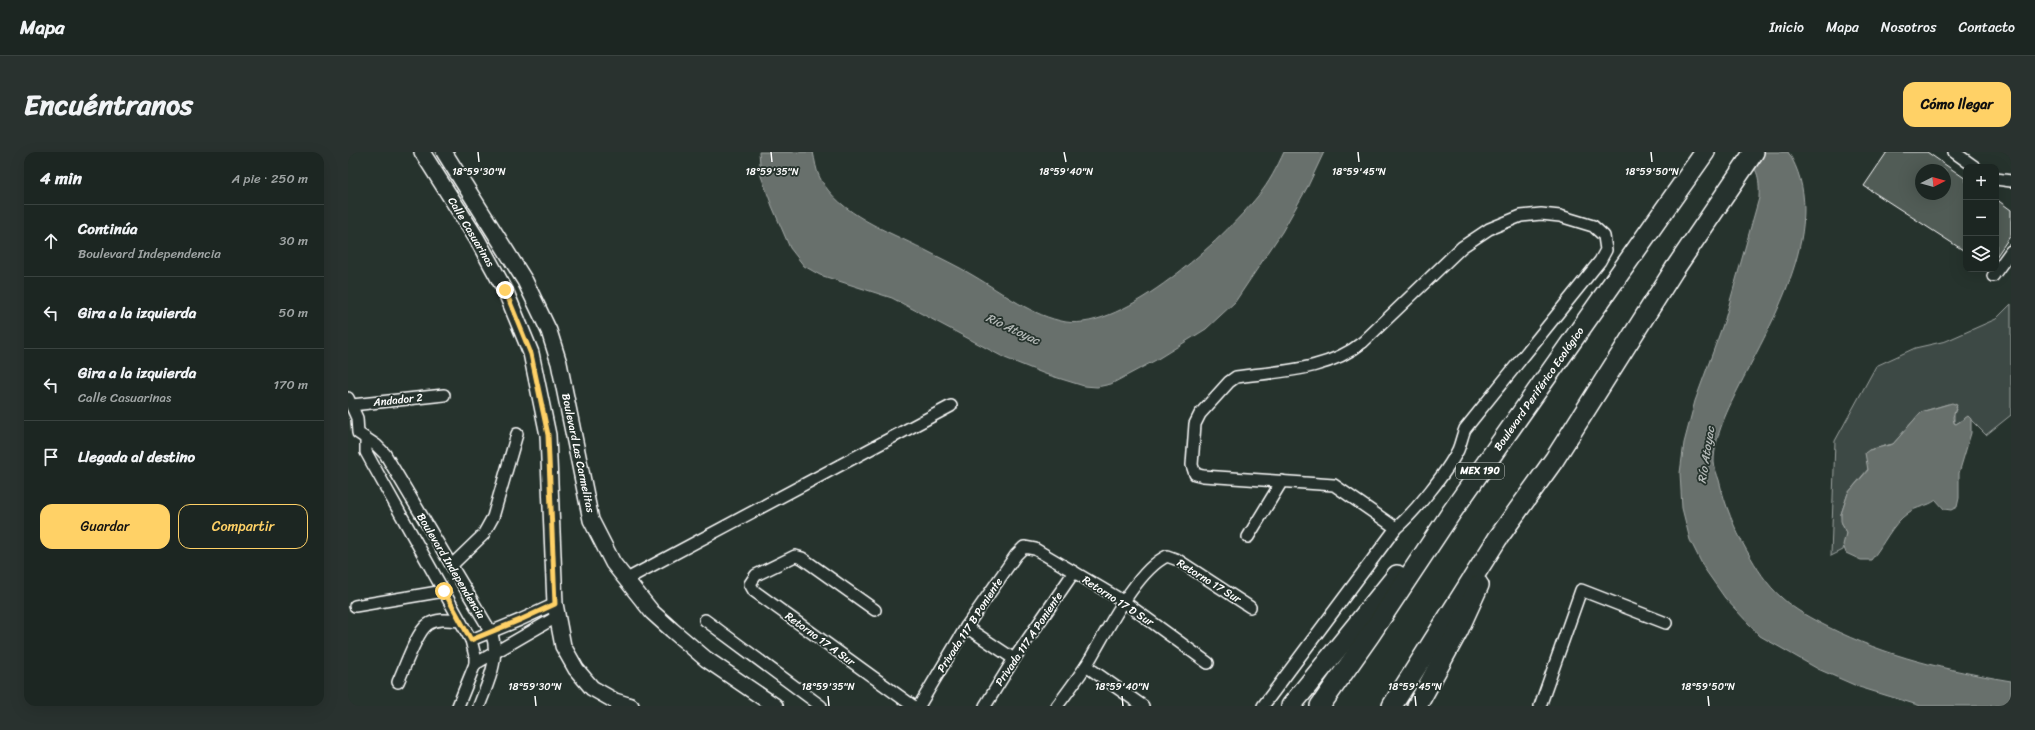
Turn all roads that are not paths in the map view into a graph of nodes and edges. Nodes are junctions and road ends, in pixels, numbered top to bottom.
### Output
1 (422, 152) edge
2 (444, 152) edge
3 (1705, 152) edge
4 (1754, 152) edge
5 (1954, 152) edge
6 (1971, 164) edge
7 (1999, 179) edge
8 (2011, 181) edge
9 (2011, 251) edge
10 (1993, 276) dead end
11 (444, 395) dead end
12 (350, 402) edge
13 (951, 406) dead end
14 (544, 411) junction
15 (572, 421) junction
16 (348, 427) edge
17 (517, 434) dead end
18 (362, 436) junction
19 (1282, 481) junction
20 (1450, 513) junction
21 (1396, 528) junction
22 (1248, 537) dead end
23 (1498, 538) junction
24 (1024, 547) joint
25 (452, 565) junction
26 (1074, 572) junction
27 (625, 580) junction
28 (444, 591) junction
29 (1123, 601) junction
30 (355, 606) dead end
31 (1250, 607) dead end
32 (557, 610) junction
33 (875, 610) dead end
34 (705, 620) dead end
35 (460, 621) junction
36 (1666, 623) dead end
37 (966, 627) junction
38 (490, 632) junction
39 (471, 640) junction
40 (496, 652) junction
41 (1014, 659) junction
42 (1208, 663) dead end
43 (475, 664) junction
44 (1086, 666) junction
45 (398, 682) dead end
46 (458, 706) edge
47 (479, 706) edge
48 (631, 706) edge
49 (775, 706) edge
50 (821, 706) edge
51 (912, 706) edge
52 (919, 706) edge
53 (985, 706) edge
54 (1057, 706) edge
55 (1143, 706) edge
56 (1263, 706) edge
57 (1291, 706) edge
58 (1320, 706) edge
59 (1392, 706) edge
60 (1417, 706) edge
61 (1540, 706) edge

1 - 14 main road, Calle Casuarinas
2 - 15 main road, Boulevard Las Carmelitas
3 - 20 highway, Boulevard Periférico Ecológico / MEX 190
4 - 23 highway
5 - 6 street
7 - 8 street
9 - 10 street
11 - 12 street, Andador 2
12 - 18 street, Boulevard Independencia
13 - 27 street
14 - 15 main road
14 - 32 main road, Calle Casuarinas
15 - 27 main road, Boulevard Las Carmelitas
16 - 18 street, Boulevard Independencia
17 - 25 street
18 - 25 street, Boulevard Independencia
18 - 28 street, Boulevard Independencia
19 - 21 street
19 - 21 street
19 - 22 street
20 - 57 highway
20 - 58 highway, Boulevard Periférico Ecológico / MEX 190
21 - 56 street
23 - 59 highway
23 - 60 highway
24 - 26 street, Retorno 17 D Sur
24 - 37 street, Privada 117 B Poniente
25 - 38 street, Boulevard Independencia
26 - 29 street, Retorno 17 D Sur
26 - 41 street, Privada 117 A Poniente
27 - 49 main road, Boulevard Las Carmelitas
28 - 30 street
28 - 35 street, Boulevard Independencia
29 - 31 street, Retorno 17 Sur
29 - 42 street, Retorno 17 D Sur
29 - 44 street
32 - 38 street
32 - 40 street
32 - 48 main road, Calle Casuarinas
33 - 51 street, Retorno 17 A Sur
34 - 50 street
35 - 39 street, Boulevard Independencia
35 - 45 street
36 - 61 street
37 - 41 street
37 - 52 street, Privada 117 B Poniente
38 - 39 street
38 - 40 street, Boulevard Independencia
39 - 43 street, Boulevard Independencia
40 - 43 street
40 - 47 street, Boulevard Independencia
41 - 53 street, Privada 117 A Poniente
43 - 46 street
44 - 54 street
44 - 55 street

